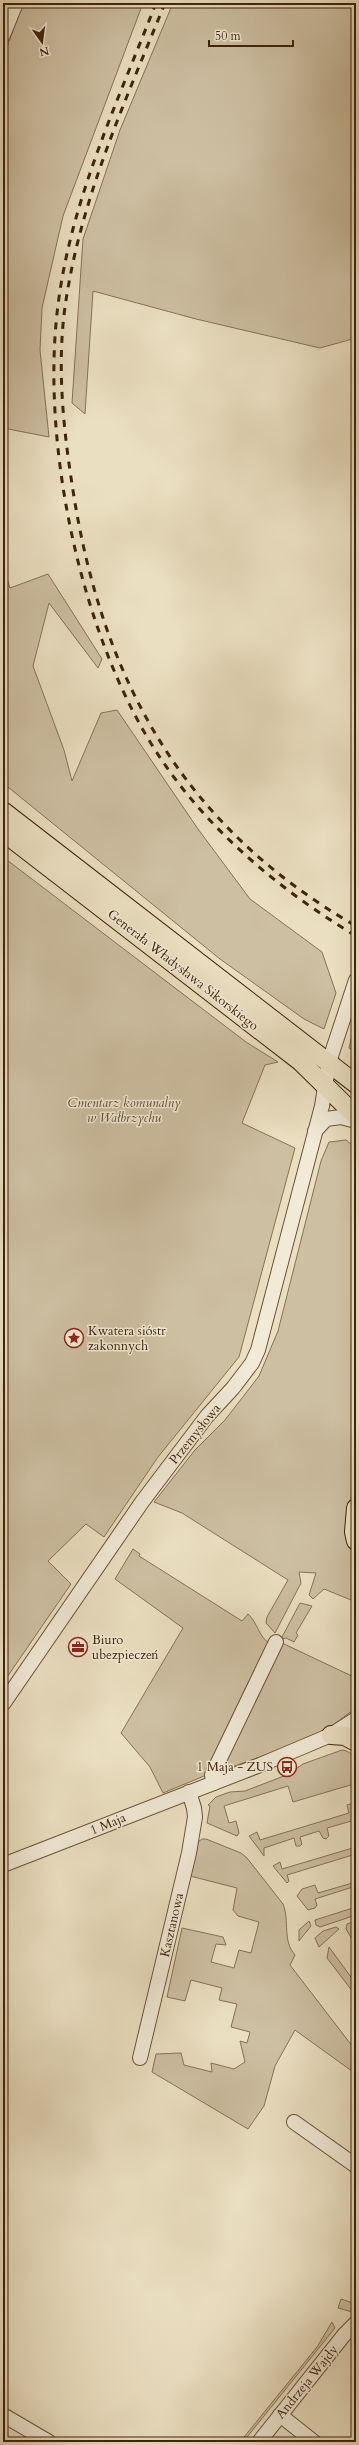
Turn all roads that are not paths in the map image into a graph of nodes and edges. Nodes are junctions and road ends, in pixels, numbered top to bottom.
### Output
1 (16, 3) edge
2 (3, 35) edge
3 (3, 811) edge
4 (3, 832) edge
5 (355, 988) edge
6 (329, 1062) junction
7 (356, 1084) edge
8 (326, 1087) junction
9 (356, 1116) edge
10 (356, 1121) edge
11 (315, 1131) junction
12 (356, 1508) edge
13 (356, 1540) edge
14 (276, 1642) dead end
15 (3, 1704) edge
16 (356, 1719) edge
17 (331, 1735) junction
18 (356, 1742) edge
19 (214, 1782) junction
20 (189, 1792) junction
21 (3, 1865) edge
22 (140, 2058) dead end
23 (294, 2122) dead end
24 (356, 2166) edge
25 (356, 2323) edge
26 (3, 2415) edge
27 (280, 2415) junction
28 (49, 2442) edge
29 (259, 2442) edge
30 (314, 2442) edge

1 - 2 street
3 - 6 main road, Generała Władysława Sikorskiego
4 - 8 main road, Generała Władysława Sikorskiego
5 - 6 street, Przemysłowa
6 - 7 main road, Generała Władysława Sikorskiego
6 - 8 street, Przemysłowa
8 - 9 main road, Generała Władysława Sikorskiego
8 - 11 street, Przemysłowa
10 - 11 street
11 - 15 street, Przemysłowa
12 - 13 main road
14 - 19 street
16 - 17 street, 1 Maja
17 - 18 main road
17 - 19 street, 1 Maja
19 - 20 street, 1 Maja
20 - 21 street, 1 Maja
20 - 22 street, Kasztanowa
23 - 24 street
25 - 27 street, Andrzeja Wajdy
26 - 28 street
27 - 29 street, Andrzeja Wajdy
27 - 30 street

